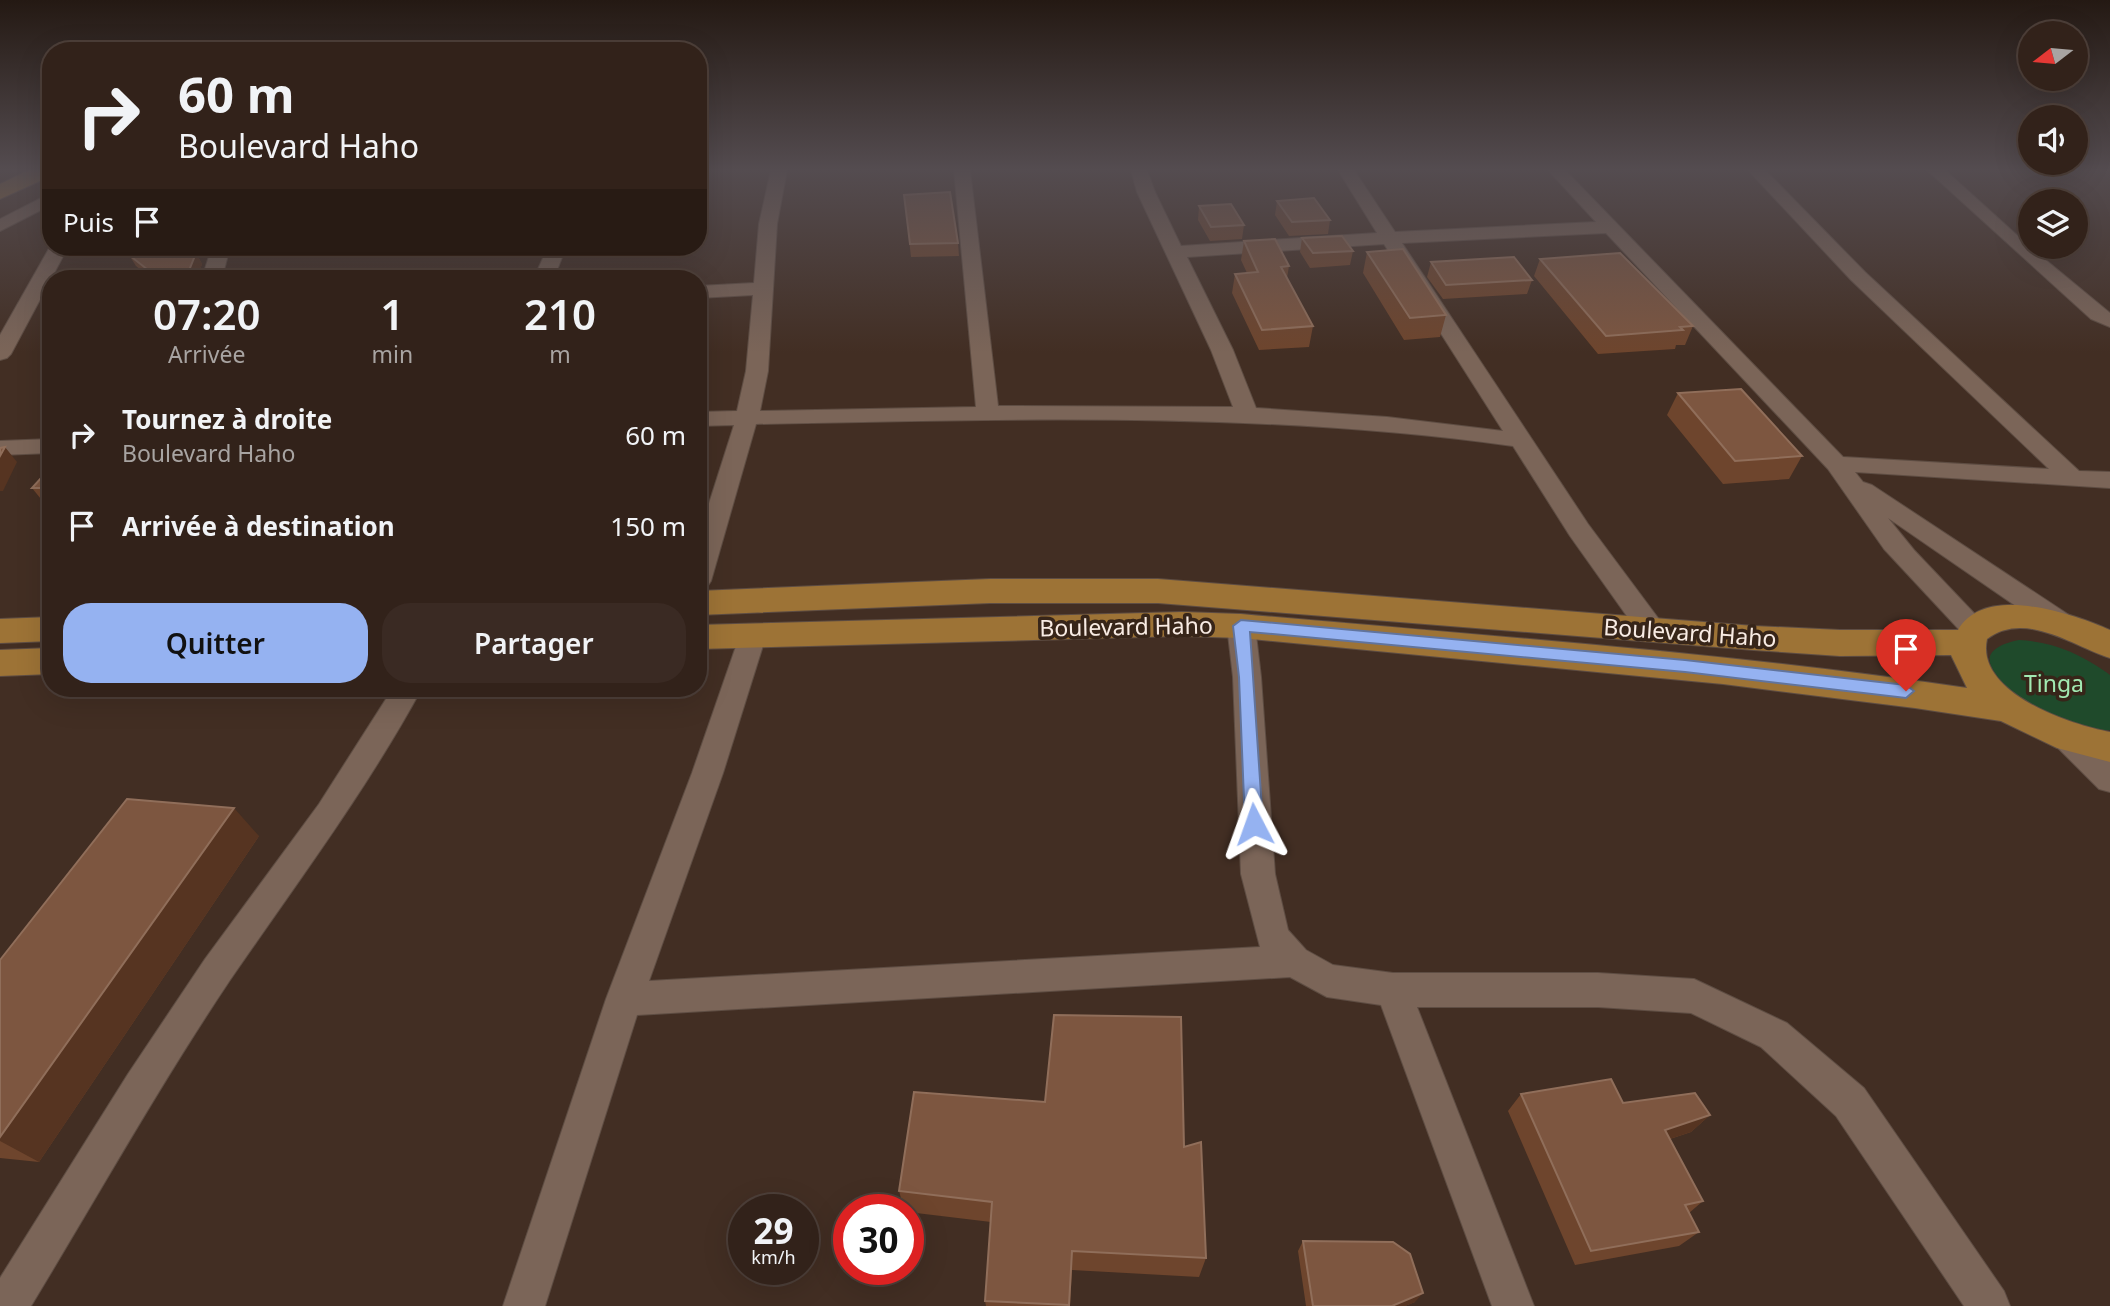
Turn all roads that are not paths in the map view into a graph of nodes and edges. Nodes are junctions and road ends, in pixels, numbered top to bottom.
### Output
1 (767, 231) edge
2 (969, 231) edge
3 (1164, 231) edge
4 (1386, 231) edge
5 (1531, 231) edge
6 (1614, 231) edge
7 (1815, 231) edge
8 (2004, 231) edge
9 (1391, 238) junction
10 (1174, 252) junction
11 (42, 278) edge
12 (762, 289) junction
13 (707, 292) edge
14 (2110, 321) edge
15 (0, 354) edge
16 (988, 413) junction
17 (1247, 414) junction
18 (747, 418) junction
19 (707, 419) edge
20 (1519, 440) junction
21 (42, 446) edge
22 (0, 448) edge
23 (1844, 473) junction
24 (2073, 478) junction
25 (2110, 480) edge
26 (707, 551) edge
27 (707, 603) edge
28 (1241, 626) junction
29 (2065, 626) junction
30 (42, 629) edge
31 (1651, 629) junction
32 (0, 631) edge
33 (752, 636) junction
34 (1972, 636) junction
35 (707, 637) edge
36 (2110, 645) edge
37 (42, 661) edge
38 (0, 663) edge
39 (402, 697) edge
40 (2011, 709) junction
41 (2066, 737) junction
42 (2110, 747) edge
43 (2110, 780) edge
44 (1294, 961) junction
45 (1393, 990) junction
46 (624, 999) junction
47 (7, 1306) edge
48 (523, 1306) edge
49 (1513, 1306) edge
50 (1989, 1306) edge

1 - 12 street
2 - 16 street
3 - 10 street
4 - 9 street
5 - 9 street
6 - 23 street
7 - 24 street
8 - 14 street
9 - 10 street
9 - 20 street
10 - 17 street
11 - 15 street
12 - 13 street
12 - 18 street
16 - 17 street
16 - 18 street
17 - 20 street
18 - 19 street
18 - 26 street
20 - 31 street
21 - 22 street
23 - 24 street
23 - 29 street
23 - 34 street
24 - 25 street
27 - 31 main road, Boulevard Haho
28 - 33 main road, Boulevard Haho
28 - 40 main road, Boulevard Haho
28 - 44 street
29 - 34 main road, Boulevard Haho
29 - 36 main road, Boulevard Haho
30 - 32 main road
31 - 34 main road, Boulevard Haho
33 - 35 main road, Boulevard Haho
33 - 46 street
34 - 40 main road
37 - 38 main road
39 - 47 street
40 - 41 main road
41 - 42 main road
41 - 43 street
44 - 45 street
44 - 46 street
45 - 49 street
45 - 50 street
46 - 48 street

